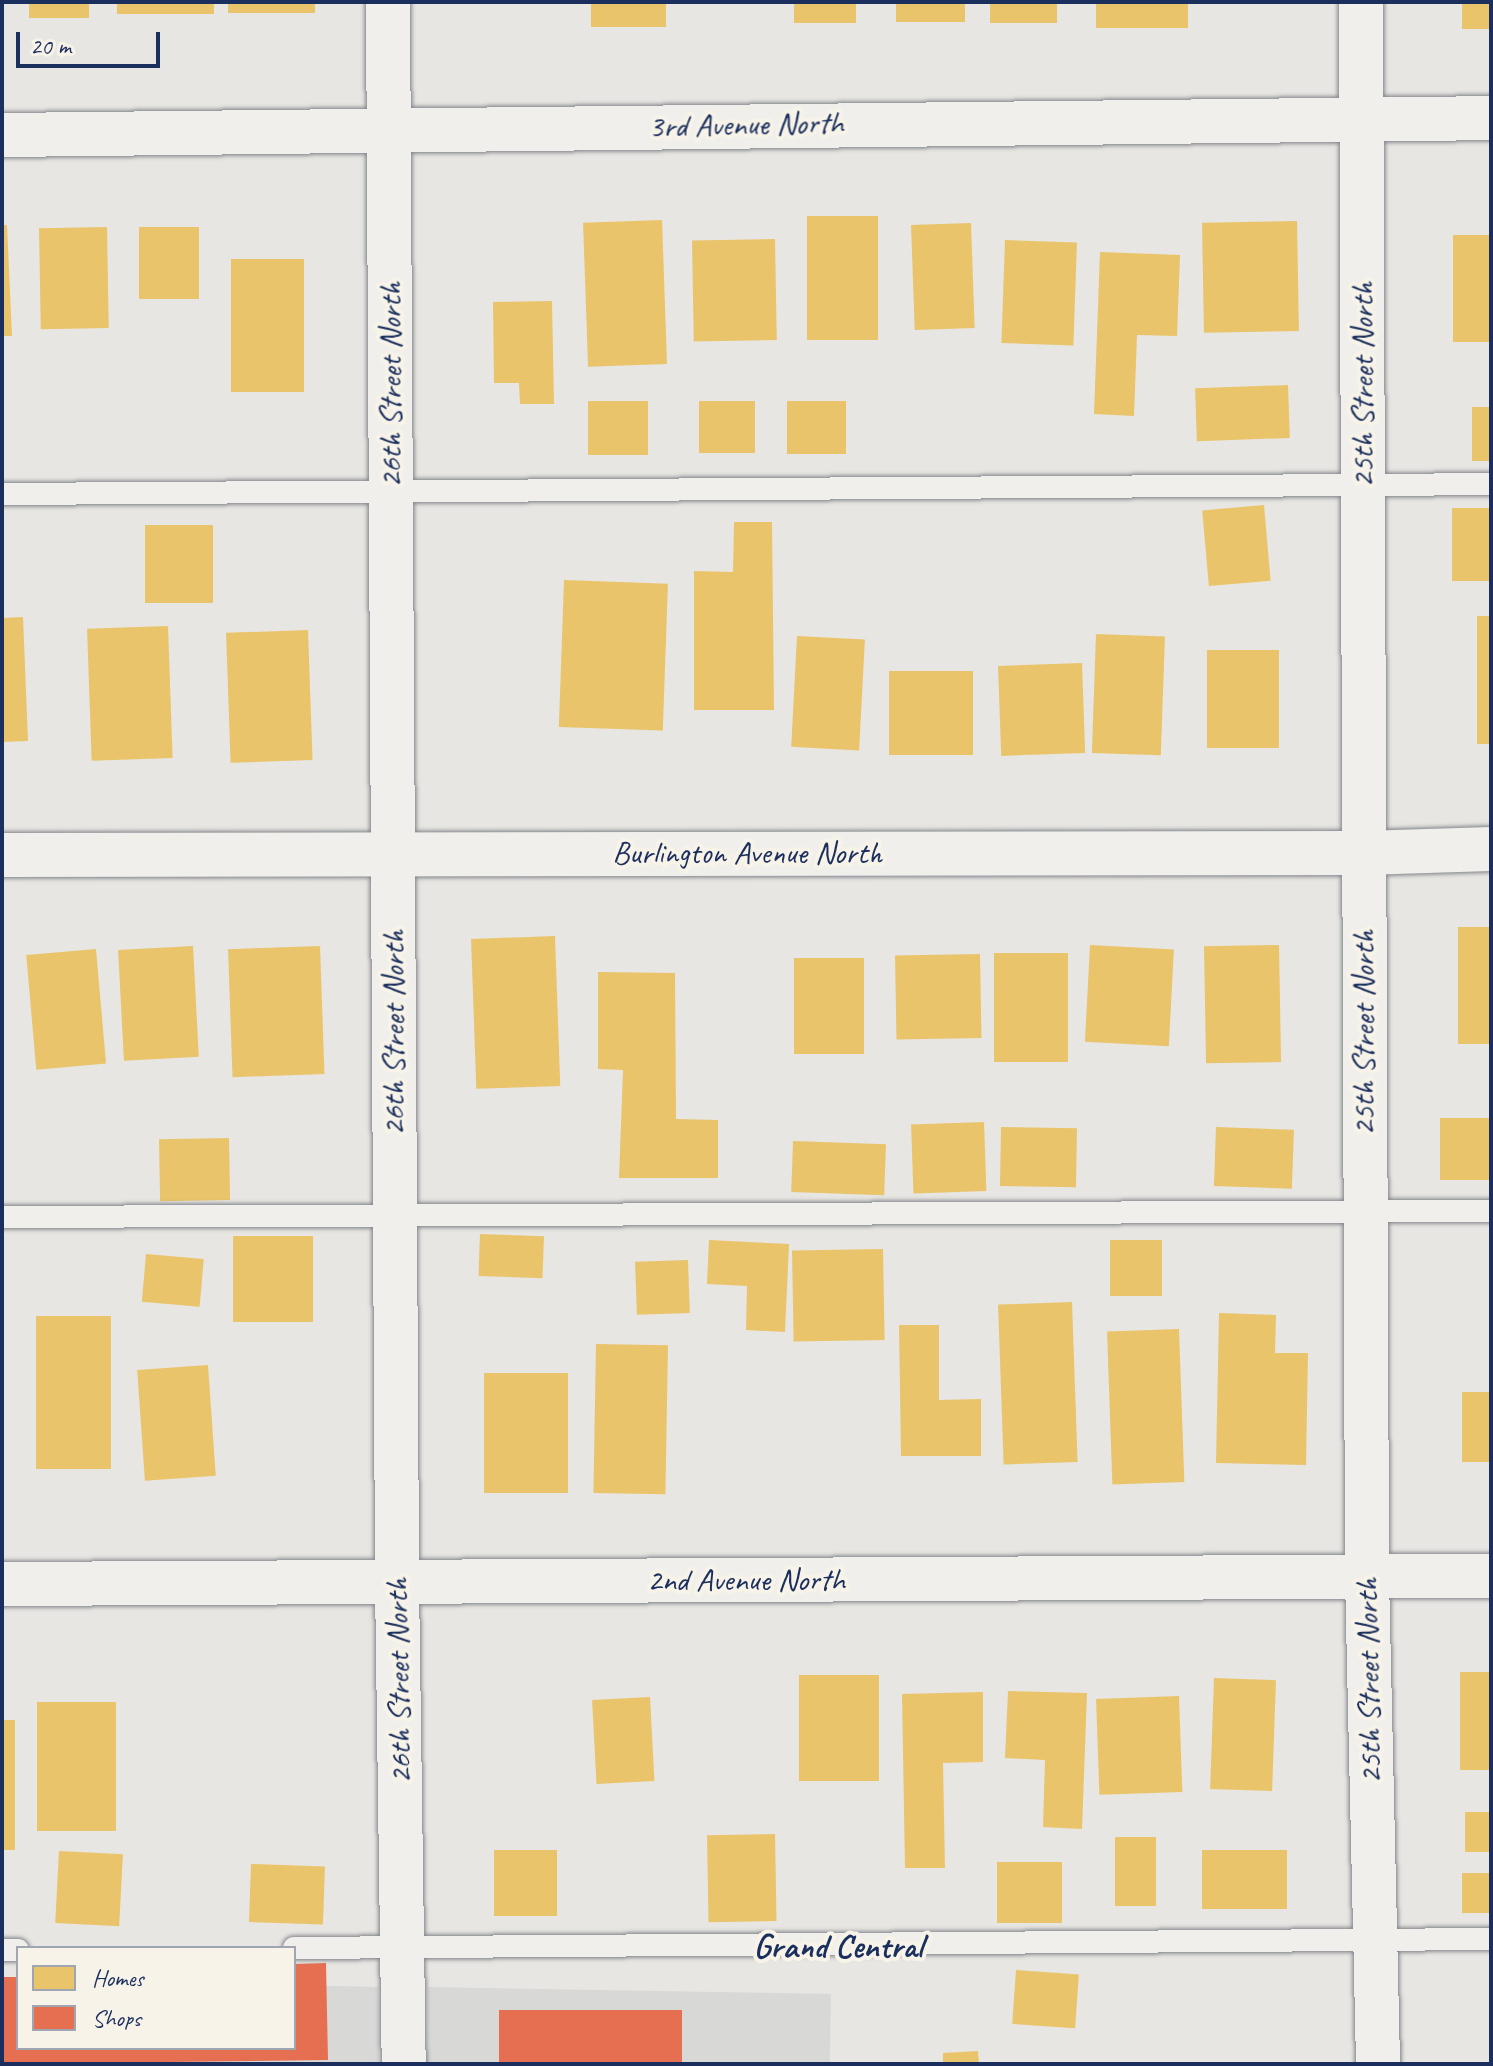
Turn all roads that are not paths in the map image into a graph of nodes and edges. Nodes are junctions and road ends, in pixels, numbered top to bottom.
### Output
1 (388, 2) edge
2 (1361, 2) edge
3 (1491, 118) edge
4 (1363, 119) junction
5 (390, 128) junction
6 (2, 135) edge
7 (1491, 484) edge
8 (1363, 485) junction
9 (392, 492) junction
10 (2, 494) edge
11 (1491, 849) edge
12 (393, 852) junction
13 (1363, 853) junction
14 (2, 855) edge
15 (1491, 1211) edge
16 (1365, 1212) junction
17 (395, 1216) junction
18 (2, 1217) edge
19 (1491, 1576) edge
20 (1367, 1577) junction
21 (397, 1582) junction
22 (2, 1584) edge
23 (1491, 1939) edge
24 (1375, 1940) junction
25 (402, 1947) junction
26 (296, 1948) edge
27 (404, 2064) edge
28 (1378, 2064) edge

1 - 5 street, 26th Street North
2 - 4 street, 25th Street North
3 - 4 street, 3rd Avenue North
4 - 5 street, 3rd Avenue North
4 - 8 street, 25th Street North
5 - 6 street, 3rd Avenue North
5 - 9 street, 26th Street North
7 - 8 lane
8 - 9 lane
8 - 13 street, 25th Street North
9 - 10 lane
9 - 12 street, 26th Street North
11 - 13 street, Burlington Avenue North
12 - 13 street, Burlington Avenue North
12 - 14 street, Burlington Avenue North
12 - 17 street, 26th Street North
13 - 16 street, 25th Street North
15 - 16 lane
16 - 17 lane
16 - 20 street, 25th Street North
17 - 18 lane
17 - 21 street, 26th Street North
19 - 20 street, 2nd Avenue North
20 - 21 street, 2nd Avenue North
20 - 24 street, 25th Street North
21 - 22 street, 2nd Avenue North
21 - 25 street, 26th Street North
23 - 24 lane
24 - 25 lane
24 - 28 street, 25th Street North
25 - 26 lane
25 - 27 street, 26th Street North

